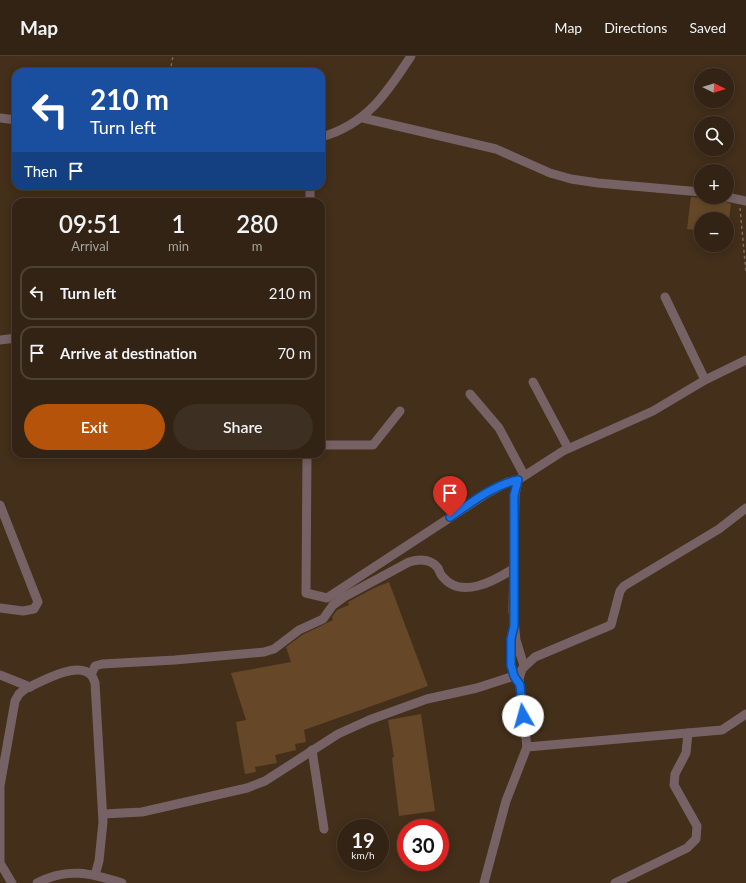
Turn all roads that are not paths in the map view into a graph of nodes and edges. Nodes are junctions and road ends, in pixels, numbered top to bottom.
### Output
1 (412, 56) edge
2 (0, 118) edge
3 (363, 118) junction
4 (12, 120) edge
5 (325, 136) edge
6 (694, 191) edge
7 (665, 297) dead end
8 (12, 338) edge
9 (0, 340) edge
10 (746, 360) edge
11 (705, 380) junction
12 (533, 382) dead end
13 (470, 394) dead end
14 (400, 411) dead end
15 (325, 445) edge
16 (568, 448) junction
17 (307, 458) edge
18 (521, 477) junction
19 (0, 504) edge
20 (746, 508) edge
21 (513, 569) junction
22 (0, 608) edge
23 (514, 626) junction
24 (524, 666) junction
25 (91, 675) junction
26 (514, 676) junction
27 (2, 679) edge
28 (520, 685) junction
29 (30, 687) junction
30 (746, 714) edge
31 (688, 733) junction
32 (527, 746) junction
33 (312, 750) junction
34 (103, 814) junction
35 (324, 829) dead end
36 (95, 875) junction
37 (12, 883) edge
38 (37, 883) edge
39 (122, 883) edge
40 (484, 883) edge
41 (615, 883) edge

1 - 3 street
2 - 4 street
3 - 5 street
3 - 6 street
7 - 11 street
8 - 9 street
10 - 11 street
11 - 16 street
12 - 16 street
13 - 18 street
14 - 15 street
16 - 18 street
17 - 18 street
18 - 21 street
19 - 22 street
20 - 24 street
21 - 23 street
21 - 25 street
23 - 24 street
23 - 26 street
24 - 28 street
25 - 29 street
25 - 34 street
26 - 28 street
26 - 33 street
27 - 29 street
28 - 32 street
29 - 37 street
30 - 31 street
31 - 32 street
31 - 41 street
32 - 40 street
33 - 34 street
33 - 35 street
34 - 36 street
36 - 38 street
36 - 39 street

